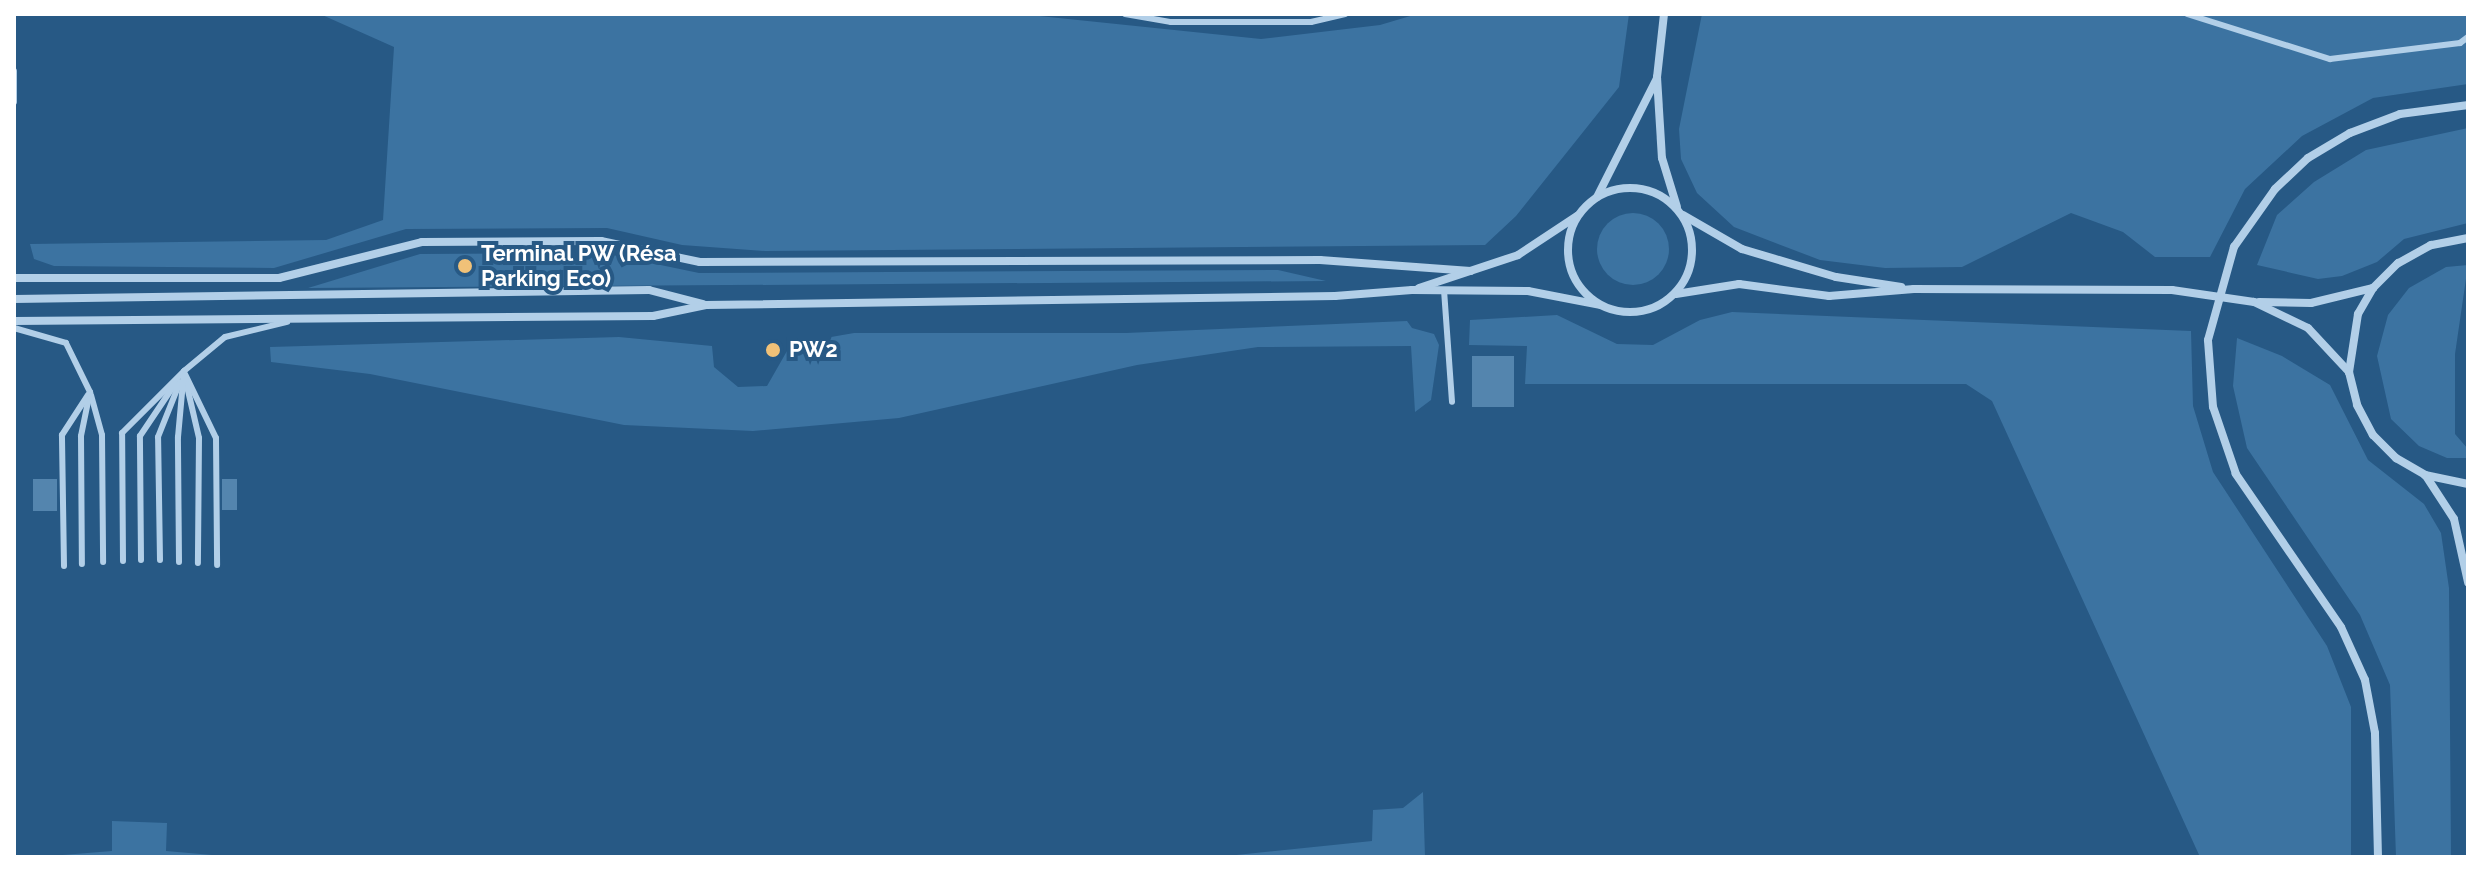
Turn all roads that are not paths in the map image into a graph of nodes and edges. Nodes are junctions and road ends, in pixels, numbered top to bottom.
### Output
1 (1125, 14) edge
2 (1345, 14) edge
3 (1664, 14) edge
4 (2187, 14) edge
5 (2468, 37) edge
6 (14, 71) edge
7 (1657, 77) junction
8 (14, 102) edge
9 (2468, 105) edge
10 (1597, 197) junction
11 (1680, 212) junction
12 (1578, 216) junction
13 (2468, 238) edge
14 (1471, 271) junction
15 (14, 278) edge
16 (2373, 288) junction
17 (1914, 289) junction
18 (1412, 290) junction
19 (1444, 290) junction
20 (1676, 294) junction
21 (14, 299) edge
22 (2254, 302) junction
23 (706, 305) junction
24 (1600, 305) junction
25 (300, 318) junction
26 (14, 321) edge
27 (14, 328) edge
28 (184, 371) junction
29 (2349, 372) junction
30 (90, 392) junction
31 (1452, 402) dead end
32 (2425, 475) junction
33 (2468, 484) edge
34 (141, 560) dead end
35 (160, 560) dead end
36 (123, 561) dead end
37 (103, 562) dead end
38 (179, 562) dead end
39 (198, 563) dead end
40 (82, 564) dead end
41 (217, 565) dead end
42 (64, 566) dead end
43 (2468, 582) edge
44 (2378, 857) edge

1 - 2 lane
3 - 7 street
4 - 5 lane
6 - 8 lane
7 - 10 street
7 - 11 street
9 - 44 street
10 - 11 street
10 - 12 street
11 - 17 street
11 - 20 street
12 - 14 street
12 - 24 street
13 - 16 street
14 - 15 street
14 - 18 street
16 - 22 street
16 - 29 street
17 - 20 street
17 - 22 street, bridge
18 - 19 street
18 - 23 street
19 - 24 street
19 - 31 lane
20 - 24 street
21 - 23 street
22 - 29 street
23 - 25 street
25 - 26 street
25 - 28 lane
27 - 30 lane
28 - 34 lane
28 - 35 lane
28 - 36 lane
28 - 38 lane
28 - 39 lane
28 - 41 lane
29 - 32 street
30 - 37 lane
30 - 40 lane
30 - 42 lane
32 - 33 street
32 - 43 street

